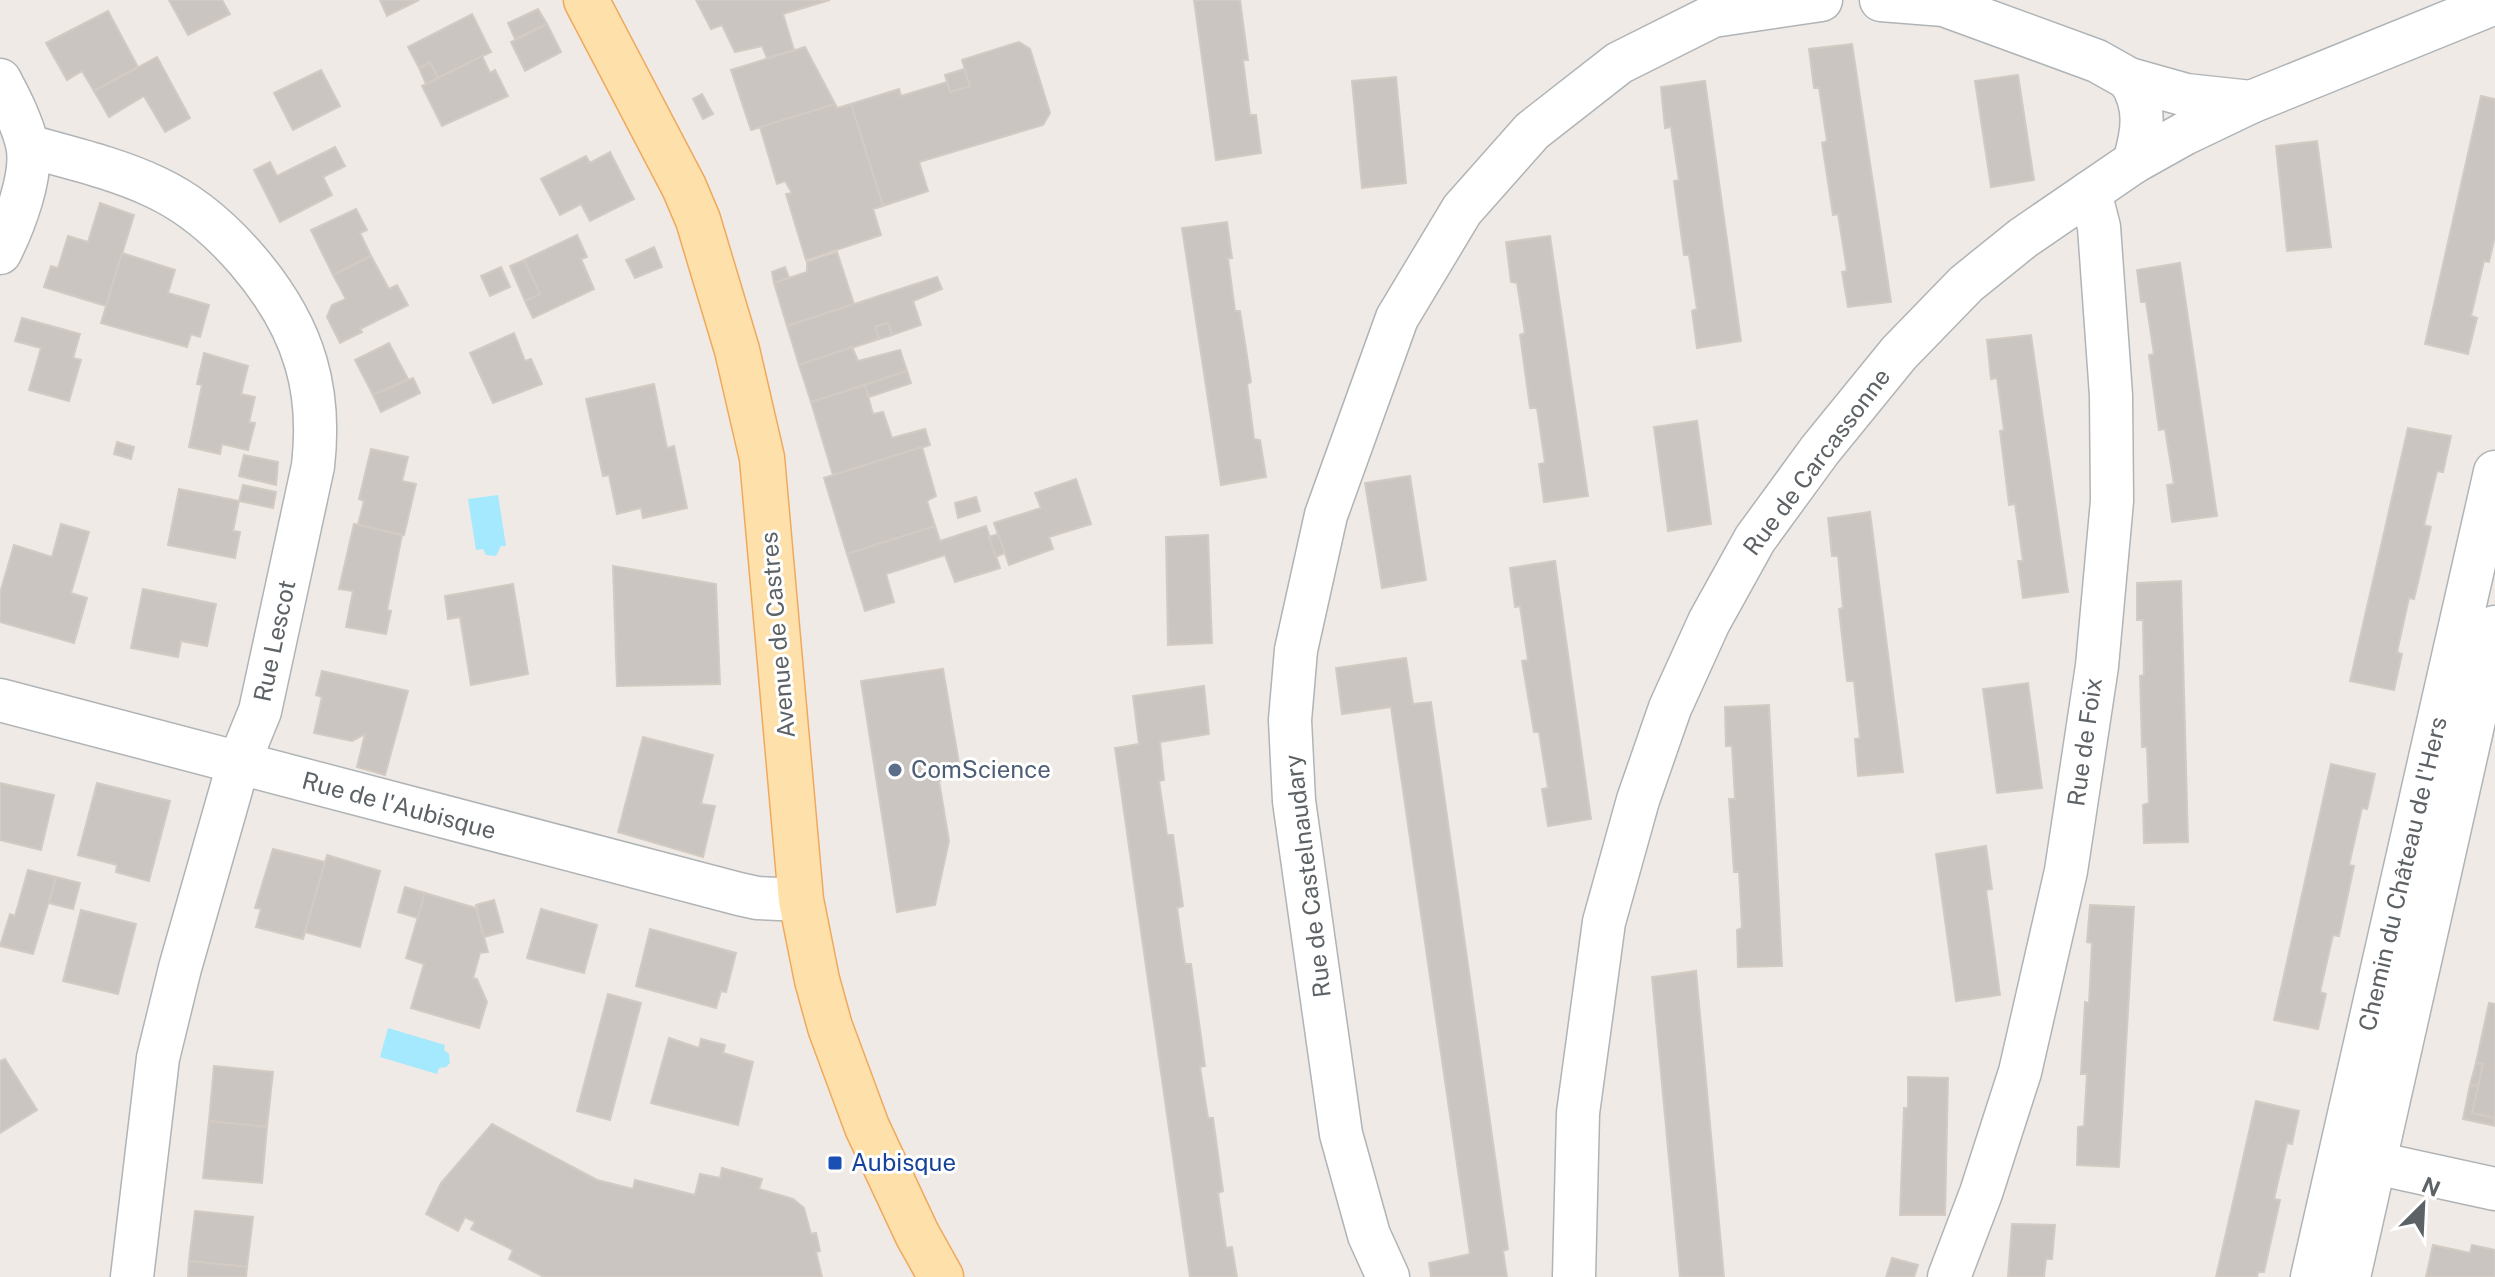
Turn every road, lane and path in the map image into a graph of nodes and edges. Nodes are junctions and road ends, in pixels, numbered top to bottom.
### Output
1 (586, 0) edge
2 (1821, 0) edge
3 (1881, 0) edge
4 (2491, 8) edge
5 (2129, 79) junction
6 (0, 80) edge
7 (2251, 102) junction
8 (28, 146) junction
9 (2134, 162) junction
10 (2090, 192) junction
11 (0, 253) edge
12 (2495, 472) edge
13 (2495, 627) edge
14 (0, 700) edge
15 (238, 765) junction
16 (801, 900) junction
17 (2357, 1159) junction
18 (2495, 1189) edge
19 (132, 1277) edge
20 (941, 1277) edge
21 (1388, 1277) edge
22 (1574, 1277) edge
23 (1949, 1277) edge
24 (2312, 1277) edge
25 (2349, 1277) edge

1 - 16 main road, Avenue de Castres
2 - 21 street, Rue de Castelnaudary
3 - 5 street
4 - 7 street, Rue de Carcassonne
5 - 7 street
5 - 9 street
6 - 8 street
7 - 9 street, Rue de Carcassonne
8 - 11 street
8 - 15 street, Rue Lescot
9 - 10 street, Rue de Carcassonne
10 - 22 street, Rue de Carcassonne
10 - 23 street, Rue de Foix
12 - 17 street, Chemin du Château de l'Hers
13 - 17 street, Chemin du Château de l'Hers
14 - 15 street, Rue de l'Aubisque
15 - 16 street, Rue de l'Aubisque
15 - 19 street, Rue Lescot
16 - 20 main road, Avenue de Castres
17 - 18 street
17 - 24 street, Chemin du Château de l'Hers
17 - 25 street, Chemin du Château de l'Hers

